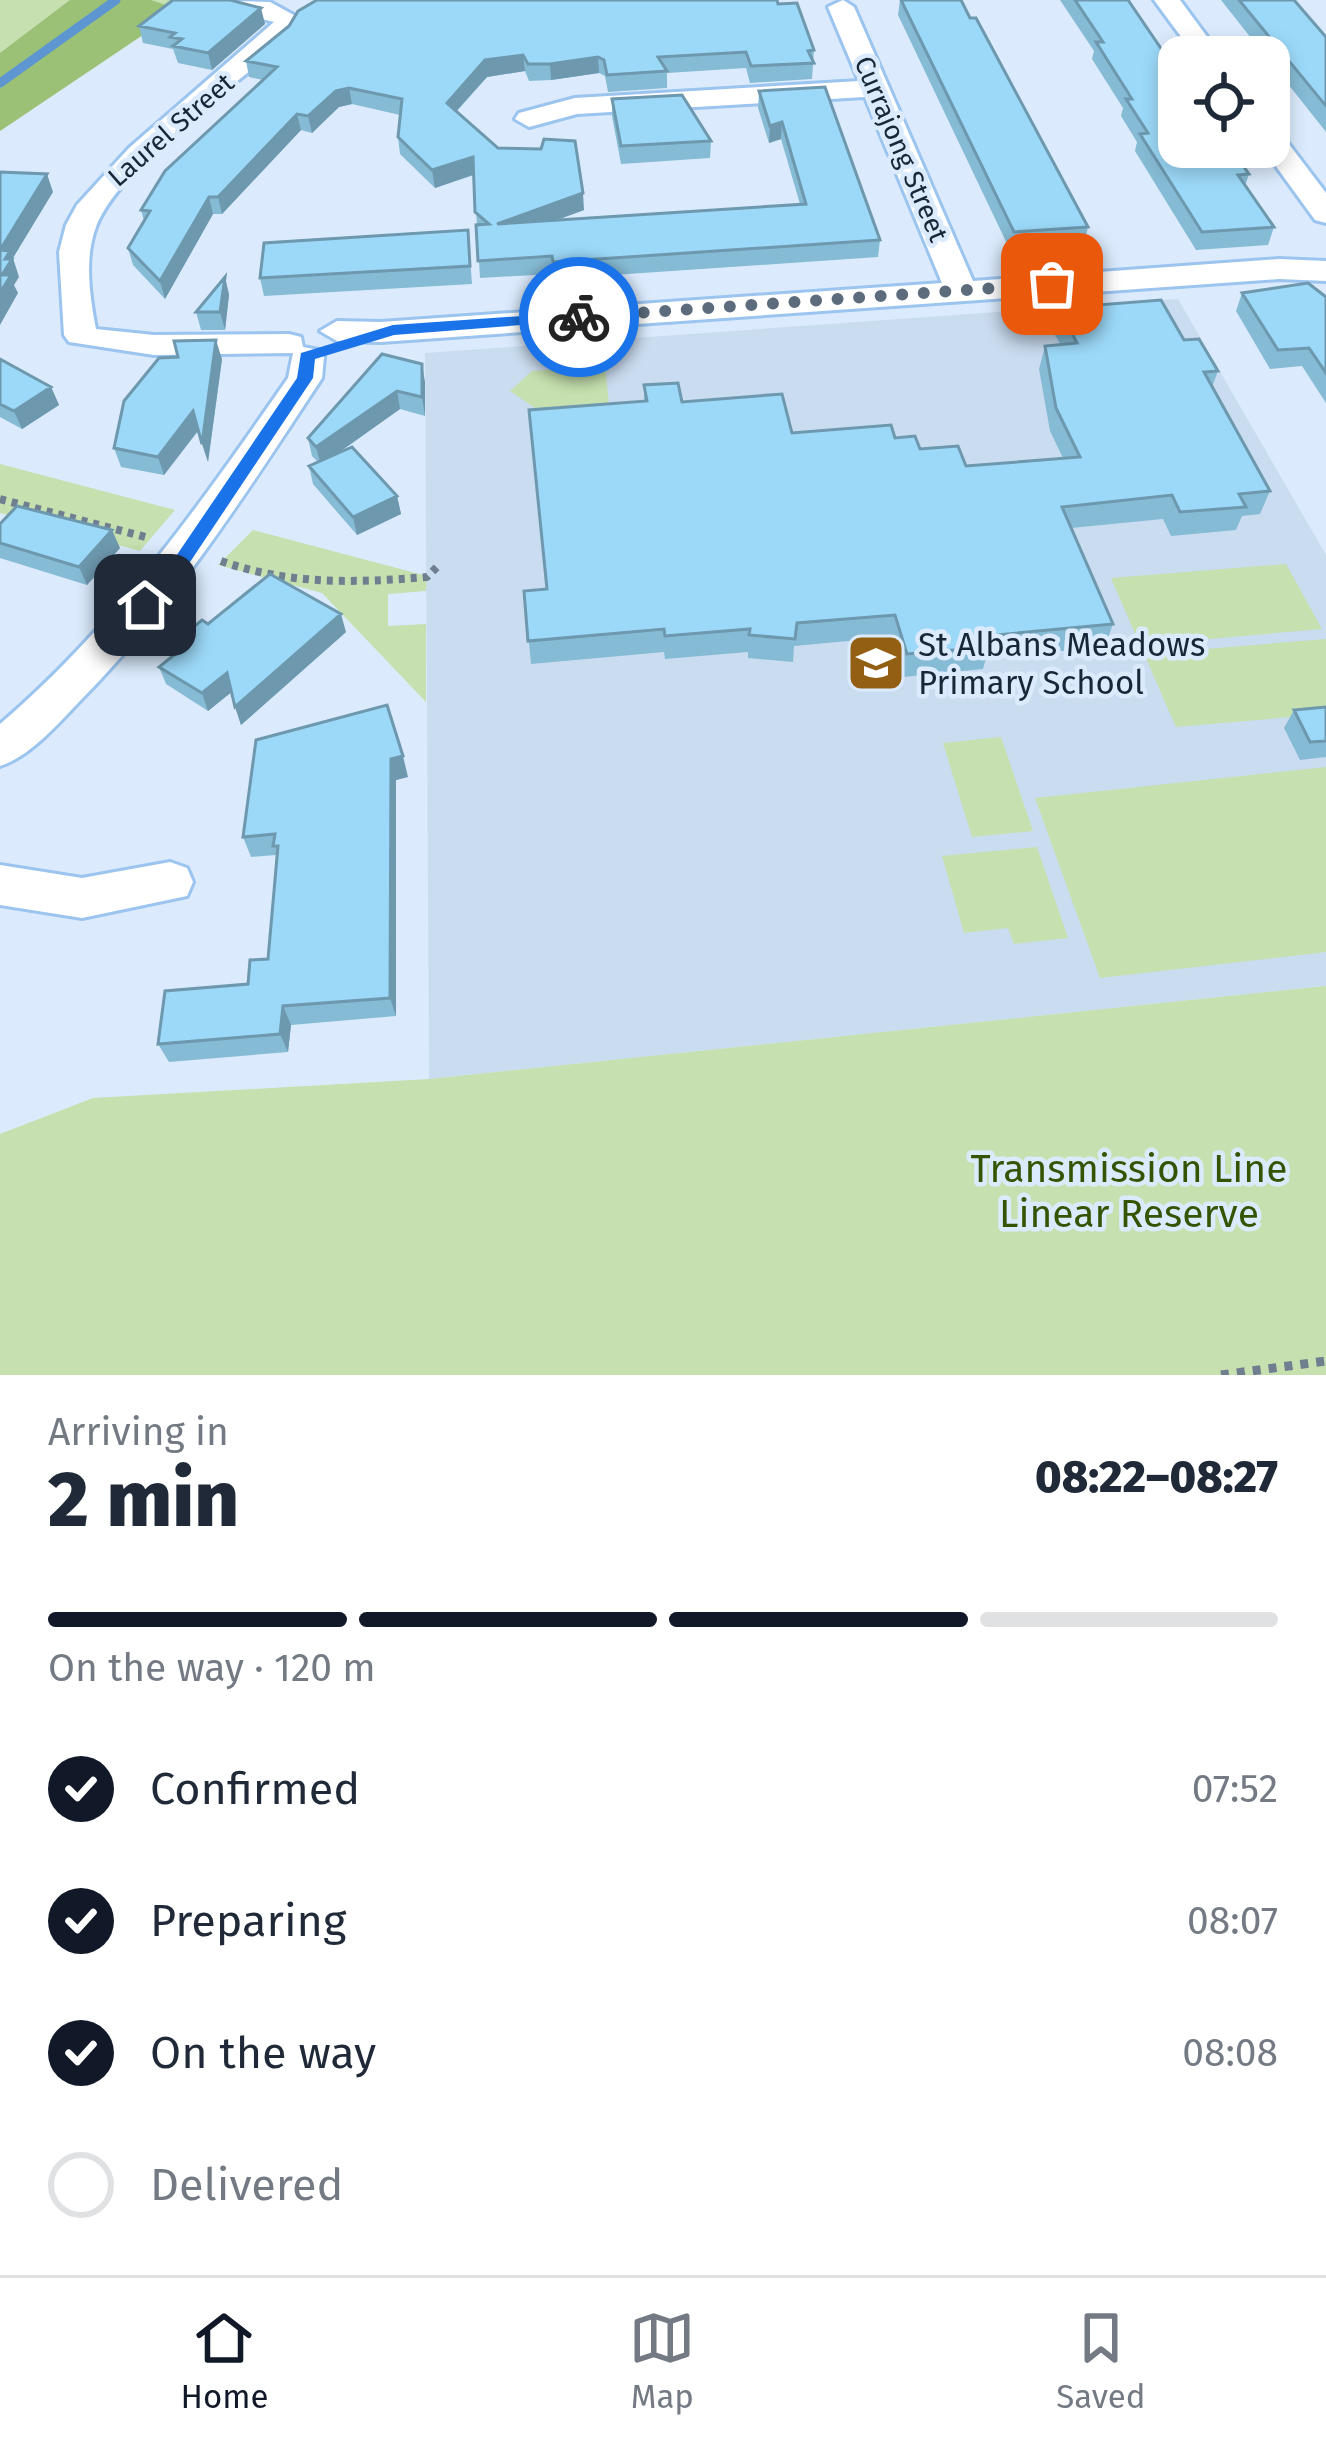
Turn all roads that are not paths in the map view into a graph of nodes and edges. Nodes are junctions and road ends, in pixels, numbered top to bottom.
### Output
1 (215, 0) edge
2 (1167, 0) edge
3 (841, 7) dead end
4 (1194, 36) edge
5 (875, 88) junction
6 (529, 119) dead end
7 (1290, 165) edge
8 (1326, 214) edge
9 (1326, 259) edge
10 (1279, 268) junction
11 (1326, 271) edge
12 (961, 290) junction
13 (317, 345) junction
14 (0, 749) edge
15 (170, 881) dead end
16 (0, 885) edge

1 - 13 street, Laurel Street
2 - 4 street
3 - 5 street, Currajong Street
5 - 6 street
5 - 12 street, Currajong Street
7 - 8 street
9 - 10 street, Laurel Street
10 - 11 street, Laurel Street
10 - 12 street, Laurel Street
12 - 13 street, Laurel Street
13 - 14 street
15 - 16 street

